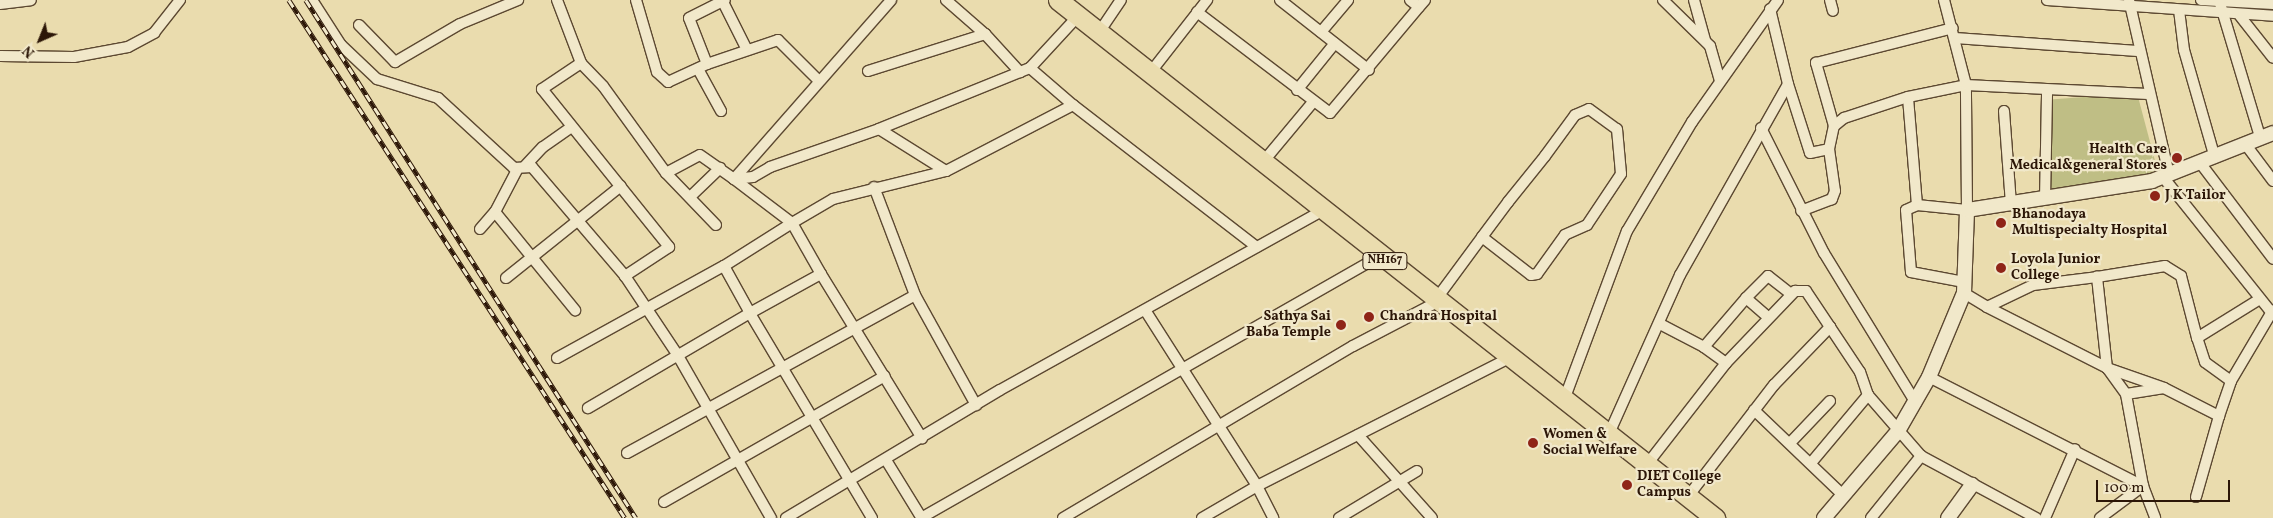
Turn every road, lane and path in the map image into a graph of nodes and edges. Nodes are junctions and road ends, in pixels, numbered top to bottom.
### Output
1 (31, 0) edge
2 (180, 0) edge
3 (312, 0) edge
4 (518, 0) edge
5 (557, 0) edge
6 (636, 0) edge
7 (723, 0) edge
8 (891, 0) edge
9 (946, 0) edge
10 (1058, 0) edge
11 (1121, 0) edge
12 (1207, 0) edge
13 (1280, 0) edge
14 (1348, 0) edge
15 (1410, 0) edge
16 (1663, 0) edge
17 (1694, 0) edge
18 (1778, 0) edge
19 (1830, 0) edge
20 (1944, 0) edge
21 (2047, 0) edge
22 (2201, 0) edge
23 (2220, 1) edge
24 (1422, 3) edge
25 (2130, 3) edge
26 (0, 4) edge
27 (2273, 4) edge
28 (1076, 8) edge
29 (1770, 9) junction
30 (2178, 10) junction
31 (1833, 11) dead end
32 (1197, 12) junction
33 (2226, 16) junction
34 (2240, 16) junction
35 (2273, 16) edge
36 (359, 24) dead end
37 (1104, 25) junction
38 (1321, 32) junction
39 (1954, 33) junction
40 (985, 34) junction
41 (1705, 41) junction
42 (1335, 43) junction
43 (747, 50) junction
44 (2138, 51) junction
45 (0, 56) edge
46 (2273, 58) edge
47 (580, 63) junction
48 (702, 66) junction
49 (1025, 70) junction
50 (1153, 70) junction
51 (1369, 70) junction
52 (868, 71) dead end
53 (818, 80) junction
54 (1720, 80) junction
55 (1788, 84) junction
56 (1966, 85) junction
57 (1297, 90) junction
58 (2047, 90) junction
59 (2148, 94) junction
60 (1908, 97) junction
61 (1313, 102) junction
62 (1073, 105) junction
63 (2004, 110) dead end
64 (722, 111) dead end
65 (1834, 126) junction
66 (572, 128) junction
67 (1761, 128) junction
68 (879, 129) junction
69 (2267, 135) edge
70 (2246, 145) junction
71 (1829, 149) junction
72 (1268, 156) junction
73 (2215, 158) junction
74 (2201, 164) junction
75 (521, 168) junction
76 (720, 168) junction
77 (946, 171) junction
78 (666, 172) junction
79 (2166, 176) junction
80 (734, 179) junction
81 (2273, 181) edge
82 (622, 186) junction
83 (874, 187) junction
84 (690, 197) junction
85 (2045, 199) junction
86 (2011, 204) junction
87 (1917, 205) junction
88 (1968, 210) junction
89 (1322, 211) junction
90 (495, 212) junction
91 (1801, 212) junction
92 (792, 223) junction
93 (576, 224) junction
94 (716, 225) dead end
95 (480, 229) dead end
96 (1482, 237) junction
97 (1257, 247) junction
98 (1380, 256) junction
99 (533, 257) junction
100 (2273, 259) edge
101 (724, 266) junction
102 (821, 274) junction
103 (626, 276) junction
104 (2097, 277) junction
105 (506, 278) dead end
106 (1964, 288) junction
107 (1791, 294) junction
108 (916, 295) junction
109 (1439, 298) junction
110 (1746, 298) junction
111 (2260, 299) junction
112 (648, 307) junction
113 (1987, 307) junction
114 (575, 310) dead end
115 (1145, 310) junction
116 (2272, 311) edge
117 (750, 313) junction
118 (1768, 318) junction
119 (1660, 324) junction
120 (1830, 327) junction
121 (857, 328) junction
122 (2197, 338) junction
123 (1704, 347) junction
124 (677, 354) junction
125 (1513, 356) junction
126 (557, 358) dead end
127 (1726, 363) junction
128 (783, 366) junction
129 (2107, 368) junction
130 (1181, 371) junction
131 (885, 376) junction
132 (1929, 377) junction
133 (2231, 381) junction
134 (2164, 388) junction
135 (1566, 392) junction
136 (2126, 394) junction
137 (1868, 395) junction
138 (1830, 401) dead end
139 (1916, 403) junction
140 (976, 404) junction
141 (708, 407) junction
142 (588, 408) dead end
143 (1754, 410) junction
144 (2220, 416) junction
145 (815, 417) junction
146 (1218, 427) junction
147 (1612, 427) junction
148 (1898, 431) junction
149 (1358, 435) junction
150 (922, 438) junction
151 (1790, 443) junction
152 (2076, 449) junction
153 (627, 453) dead end
154 (1921, 456) junction
155 (1652, 458) junction
156 (738, 460) junction
157 (886, 460) junction
158 (1811, 463) junction
159 (1417, 471) dead end
160 (851, 479) junction
161 (1399, 482) junction
162 (1972, 485) junction
163 (1256, 486) junction
164 (2143, 486) junction
165 (1694, 490) junction
166 (1842, 494) junction
167 (2196, 497) dead end
168 (664, 502) dead end
169 (1952, 516) edge
170 (772, 518) edge
171 (786, 518) edge
172 (872, 518) edge
173 (921, 518) edge
174 (1062, 518) edge
175 (1202, 518) edge
176 (1273, 518) edge
177 (1338, 518) edge
178 (1432, 518) edge
179 (1715, 518) edge
180 (1729, 518) edge
181 (1824, 518) edge
182 (1871, 518) edge
183 (2036, 518) edge
184 (2045, 518) edge
185 (2100, 518) edge
186 (2155, 518) edge

1 - 26 street
2 - 45 street
3 - 75 street
4 - 36 street
5 - 47 street
6 - 48 street
7 - 43 street
7 - 48 street
8 - 53 street
9 - 40 street
10 - 28 highway, NH167
11 - 37 street
12 - 32 street
13 - 38 street
14 - 38 street
15 - 24 street
16 - 41 street
17 - 41 street
18 - 29 street
19 - 31 street
20 - 39 street
21 - 25 street
22 - 23 street
23 - 27 street
23 - 33 street
24 - 51 street
25 - 30 street
25 - 44 street
28 - 37 highway, NH167
28 - 49 street
28 - 50 highway, NH167
29 - 54 street
29 - 55 street
30 - 33 street
30 - 73 street
32 - 50 street
32 - 57 street
33 - 34 street
33 - 69 street
34 - 35 street
34 - 46 street
37 - 50 highway, NH167
38 - 42 street
39 - 44 street
39 - 56 street
39 - 65 street
40 - 49 street
40 - 52 street
41 - 54 street
42 - 51 street
42 - 57 street
43 - 48 street
43 - 53 street
44 - 59 street
47 - 66 street
47 - 78 street
48 - 64 street
49 - 62 street
49 - 68 street
50 - 72 highway, NH167
50 - 89 highway, NH167
51 - 61 street
53 - 80 street
54 - 135 street
55 - 67 street
55 - 71 street
56 - 58 street
56 - 60 street
56 - 88 street
57 - 61 street
58 - 59 street
58 - 85 street
59 - 79 street
60 - 65 street
60 - 87 street
61 - 72 street
62 - 77 street
62 - 97 street
63 - 86 street
65 - 71 street
66 - 75 street
66 - 82 street
67 - 91 street
67 - 119 street
68 - 77 street
68 - 80 street
69 - 70 street
70 - 73 street
70 - 81 street
71 - 91 street
72 - 109 highway, NH167
73 - 74 street
74 - 79 street
74 - 100 street
75 - 90 street
75 - 93 street
76 - 78 street
76 - 80 street
76 - 84 street
77 - 83 street
78 - 84 street
79 - 85 street
79 - 111 street
80 - 92 street
82 - 93 street
82 - 103 street
83 - 92 street
83 - 108 street
84 - 94 street
85 - 86 street
86 - 88 street
87 - 88 street
87 - 106 street
88 - 106 street
89 - 97 street
89 - 98 highway, NH167
90 - 95 street
90 - 99 street
91 - 139 street
92 - 101 street
92 - 102 street
93 - 99 street
93 - 103 street
96 - 96 street
96 - 109 street
97 - 115 street
98 - 109 highway, NH167
98 - 130 street
99 - 105 street
99 - 114 street
101 - 112 street
101 - 117 street
102 - 117 street
102 - 121 street
103 - 112 street
104 - 113 street
104 - 122 street
104 - 129 street
106 - 113 street
106 - 132 street
107 - 110 street
107 - 118 street
107 - 120 street
108 - 121 street
108 - 140 street
109 - 125 highway, NH167
109 - 146 street
110 - 118 street
110 - 123 street
111 - 116 street
111 - 122 street
112 - 124 street
112 - 126 street
113 - 129 street
115 - 130 street
115 - 140 street
116 - 133 street
117 - 124 street
117 - 128 street
118 - 127 street
119 - 123 street
119 - 147 street
120 - 137 street
120 - 143 street
121 - 128 street
121 - 131 street
122 - 133 street
123 - 127 street
124 - 141 street
124 - 142 street
125 - 135 highway, NH167
125 - 149 street
125 - 179 highway, NH167
127 - 155 street
128 - 141 street
128 - 145 street
129 - 134 street
129 - 136 street
130 - 146 street
130 - 173 street
131 - 145 street
131 - 150 street
132 - 139 street
132 - 152 street
133 - 144 street
134 - 136 street
134 - 144 street
135 - 147 highway, NH167
136 - 164 street
137 - 148 street
137 - 158 street
138 - 151 street
139 - 148 street
140 - 150 street
141 - 153 street
141 - 156 street
143 - 151 street
143 - 165 street
144 - 167 street
145 - 156 street
145 - 160 street
146 - 163 street
146 - 174 street
147 - 155 highway, NH167
148 - 154 street
148 - 166 street
149 - 161 street
149 - 163 street
150 - 157 street
151 - 158 street
152 - 164 street
152 - 184 street
154 - 162 street
154 - 182 street
155 - 165 highway, NH167
156 - 168 street
156 - 170 street
157 - 160 street
157 - 173 street
158 - 166 street
159 - 161 street
160 - 171 street
160 - 172 street
161 - 177 street
161 - 178 street
162 - 169 street
162 - 183 street
163 - 175 street
163 - 176 street
164 - 185 street
164 - 186 street
165 - 180 highway, NH167
166 - 181 street

